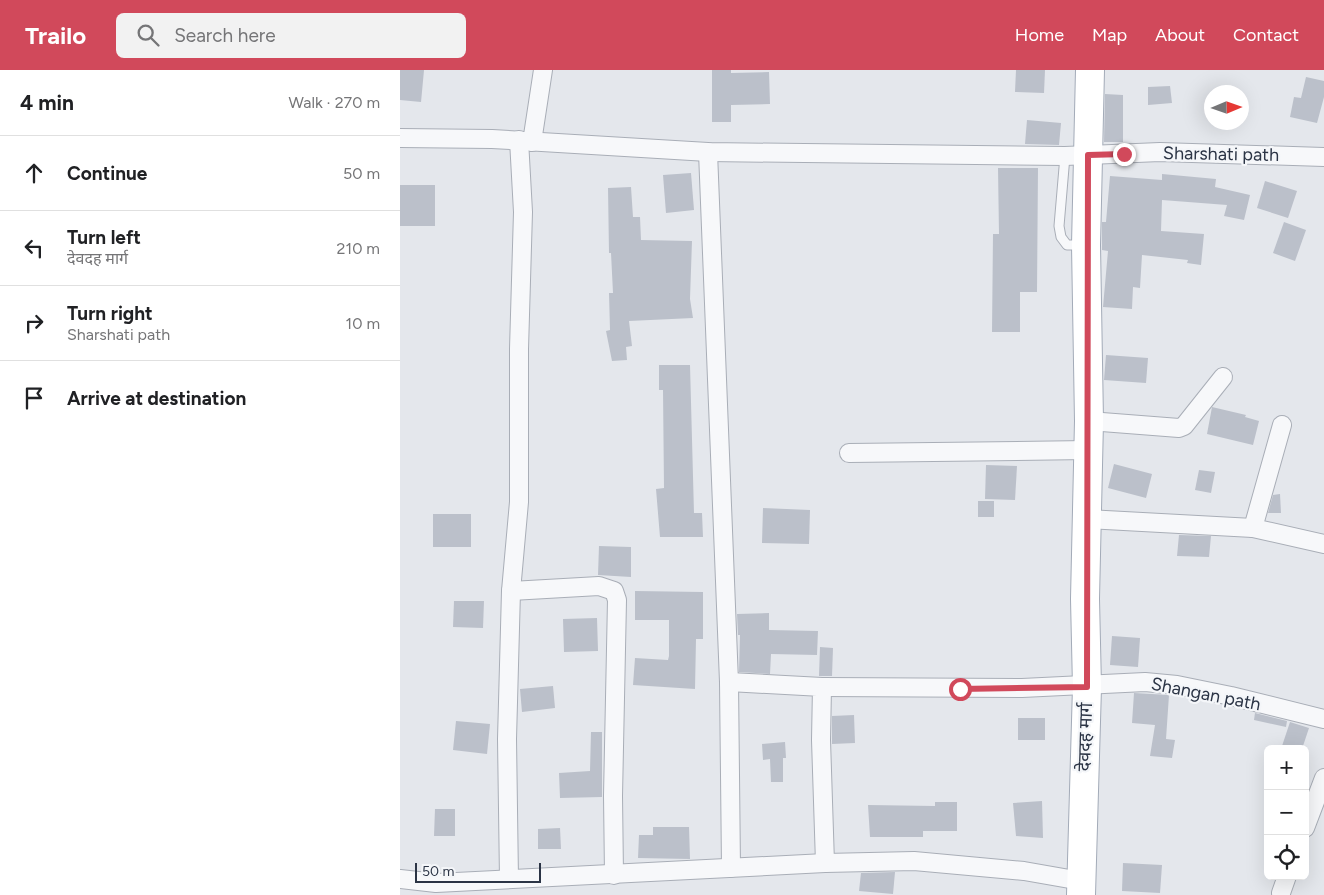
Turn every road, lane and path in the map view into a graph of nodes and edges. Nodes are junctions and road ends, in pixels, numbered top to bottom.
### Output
1 (543, 70) edge
2 (1090, 70) edge
3 (400, 138) edge
4 (526, 141) junction
5 (708, 152) junction
6 (1076, 155) junction
7 (1324, 157) edge
8 (1223, 377) dead end
9 (1089, 421) junction
10 (1282, 425) dead end
11 (1088, 450) junction
12 (850, 453) dead end
13 (1087, 519) junction
14 (1253, 528) junction
15 (1324, 544) edge
16 (511, 591) junction
17 (729, 682) junction
18 (822, 687) junction
19 (1087, 687) junction
20 (1324, 719) edge
21 (1324, 778) edge
22 (1309, 817) edge
23 (825, 863) junction
24 (731, 868) junction
25 (614, 875) junction
26 (400, 879) edge
27 (509, 880) junction
28 (1286, 880) edge
29 (1081, 888) edge
30 (1281, 893) dead end

1 - 4 street
2 - 6 main road, देवदह मार्ग
3 - 4 street, Sharshati path
4 - 5 street, Sharshati path
4 - 16 street
5 - 6 street, Sharshati path
5 - 17 street
6 - 7 street, Sharshati path
6 - 9 main road, देवदह मार्ग
8 - 9 street
9 - 11 main road, देवदह मार्ग
10 - 14 street
11 - 12 street
11 - 13 main road, देवदह मार्ग
13 - 14 street
13 - 19 main road, देवदह मार्ग
14 - 15 street
16 - 25 street
16 - 27 street
17 - 18 street, Shangan path
17 - 24 street
18 - 19 street, Shangan path
18 - 23 street
19 - 20 street, Shangan path
19 - 29 main road, देवदह मार्ग
21 - 22 street
23 - 24 street
23 - 29 street
24 - 25 street
25 - 27 street
26 - 27 street
28 - 30 street

